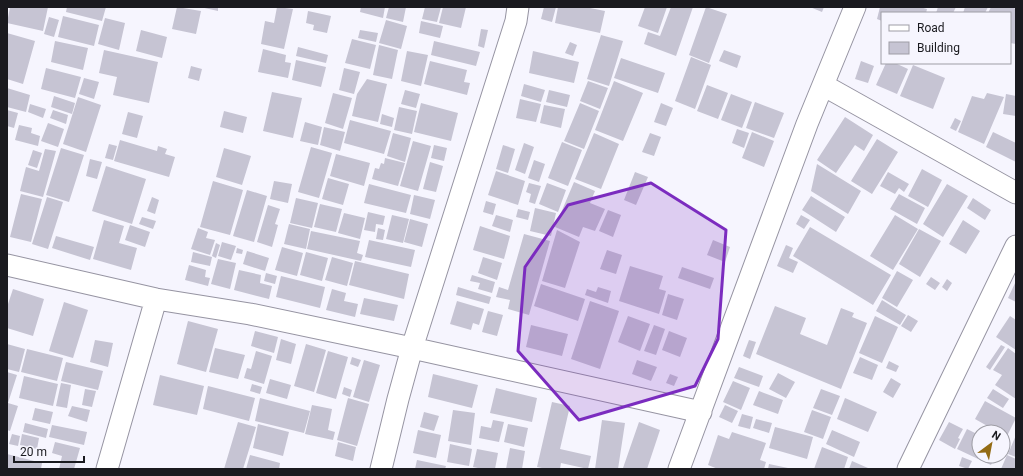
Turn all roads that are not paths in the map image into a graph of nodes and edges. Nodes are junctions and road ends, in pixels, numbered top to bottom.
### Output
1 (518, 7) edge
2 (855, 7) edge
3 (823, 85) junction
4 (1016, 193) edge
5 (1016, 246) edge
6 (7, 265) edge
7 (156, 299) junction
8 (412, 348) junction
9 (701, 412) junction
10 (107, 469) edge
11 (381, 469) edge
12 (679, 469) edge
13 (908, 469) edge

1 - 8 street
2 - 3 street
3 - 4 street
3 - 9 street
5 - 13 street
6 - 7 street
7 - 8 street
7 - 10 street
8 - 9 street
8 - 11 street
9 - 12 street

